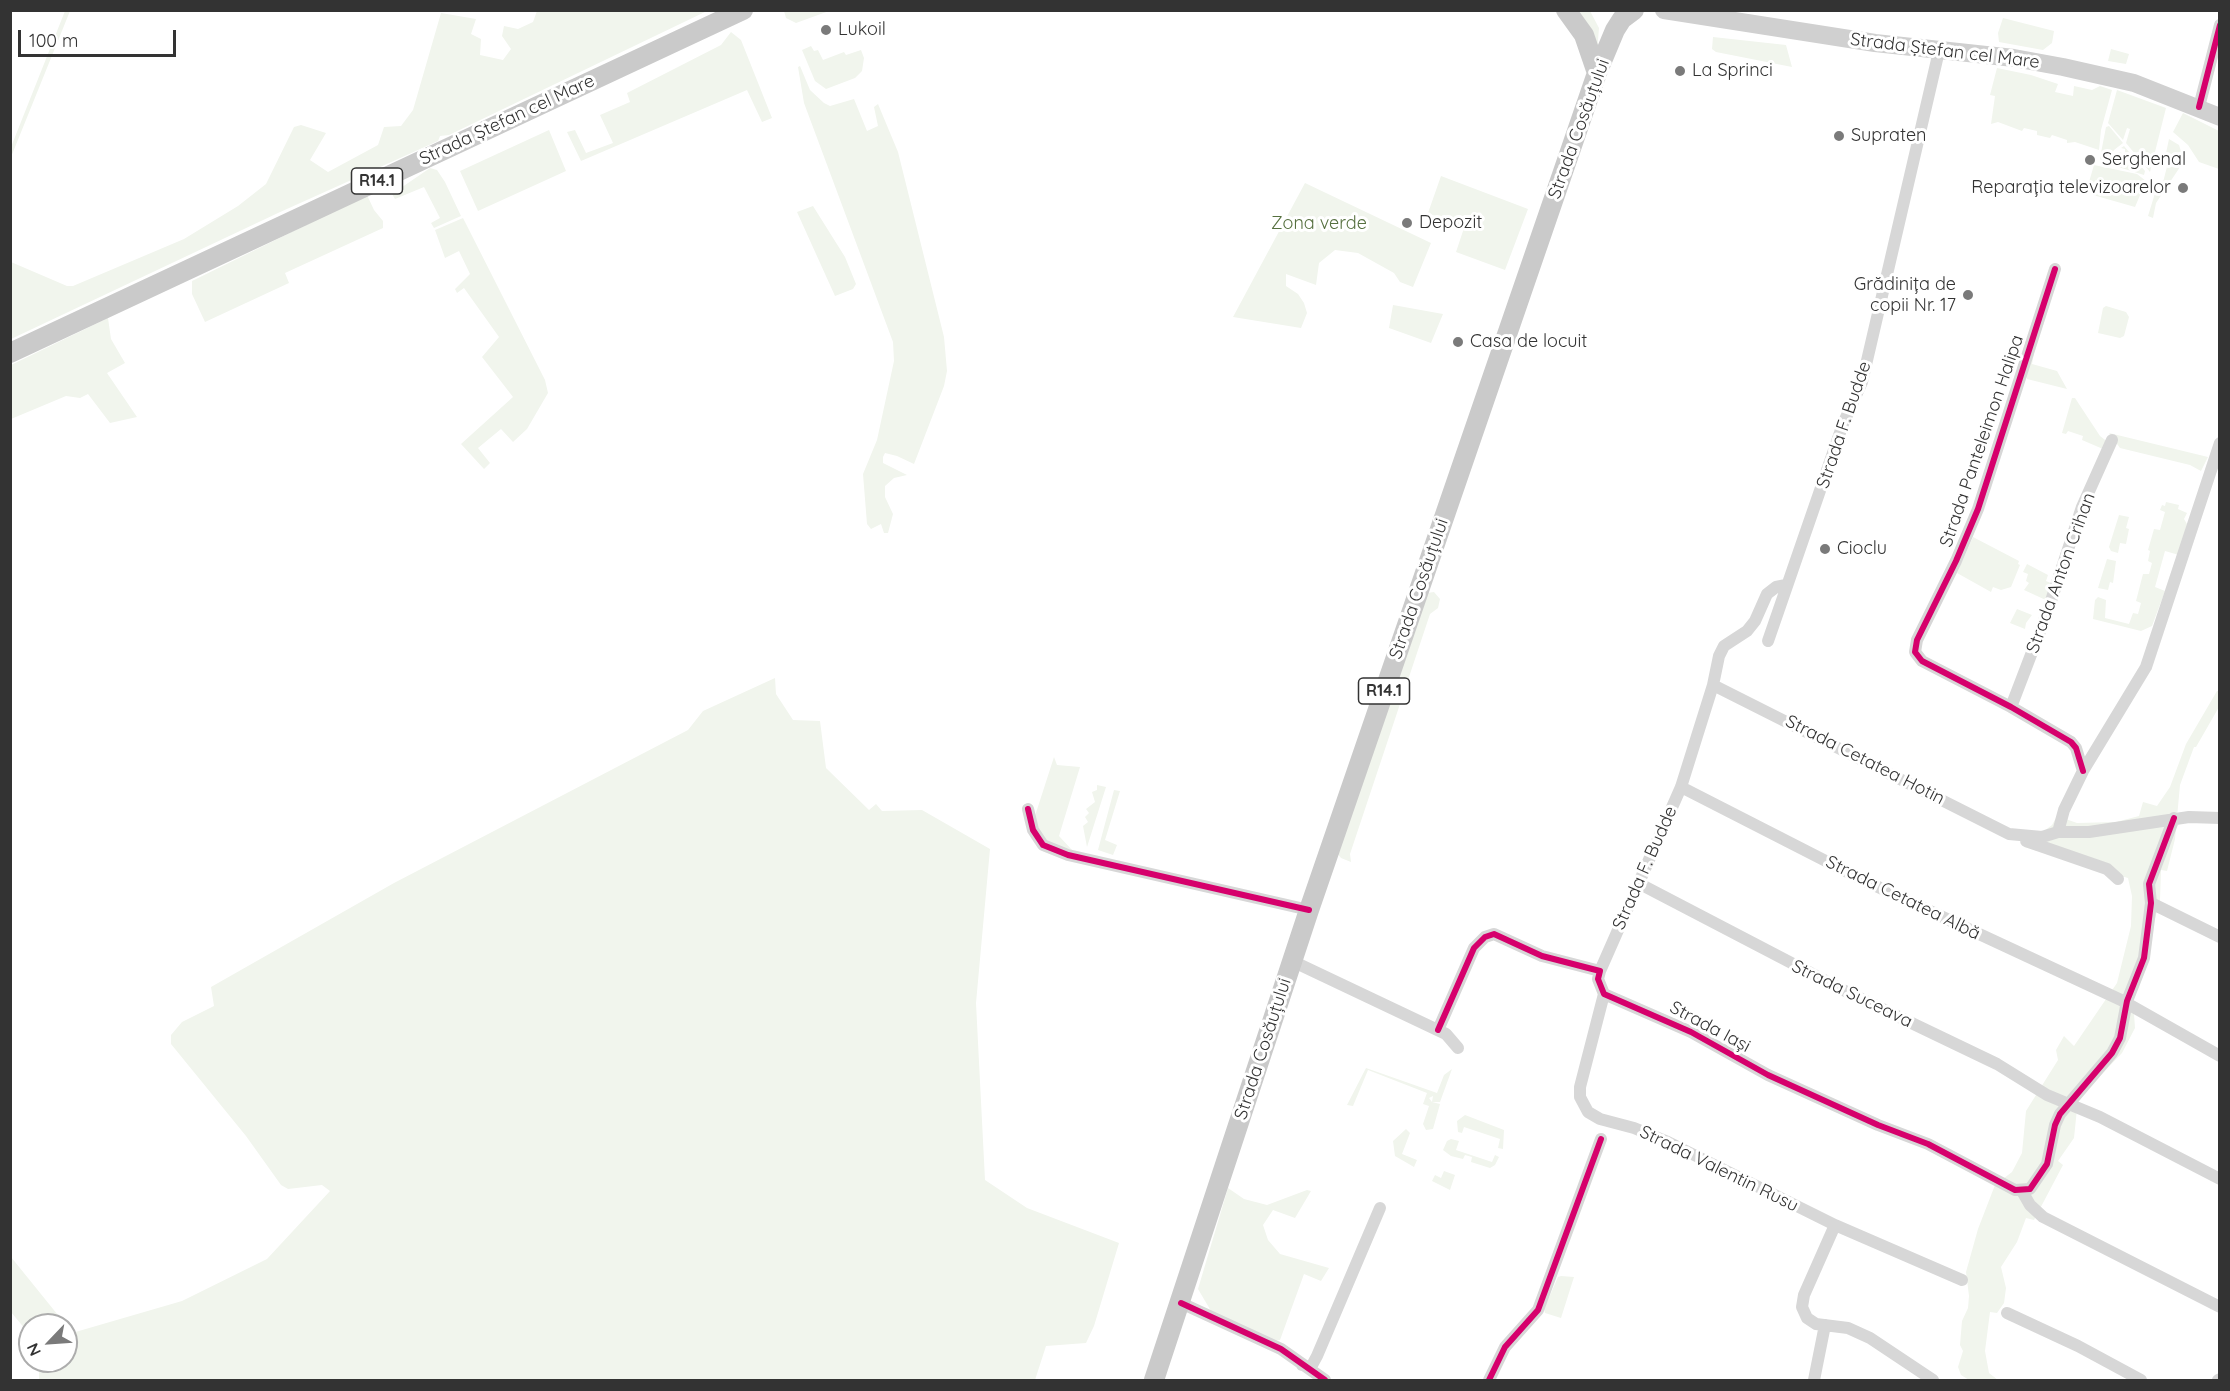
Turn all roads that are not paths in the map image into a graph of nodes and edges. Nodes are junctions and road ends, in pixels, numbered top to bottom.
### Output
1 (743, 10) edge
2 (1566, 10) edge
3 (1634, 10) edge
4 (1664, 10) edge
5 (2220, 25) edge
6 (1939, 51) junction
7 (1597, 73) junction
8 (2199, 107) junction
9 (2220, 117) edge
10 (2055, 269) dead end
11 (10, 353) edge
12 (2112, 440) dead end
13 (2220, 443) edge
14 (1786, 585) junction
15 (1768, 641) dead end
16 (1713, 685) junction
17 (2011, 707) junction
18 (2075, 746) junction
19 (2095, 749) junction
20 (2083, 771) junction
21 (1681, 787) junction
22 (1028, 809) dead end
23 (2174, 818) junction
24 (2220, 818) edge
25 (2058, 832) junction
26 (2016, 835) junction
27 (2118, 879) dead end
28 (1638, 883) junction
29 (2151, 903) junction
30 (1309, 910) junction
31 (2220, 937) edge
32 (1292, 961) junction
33 (1600, 971) junction
34 (1604, 994) junction
35 (2126, 1006) junction
36 (1438, 1030) junction
37 (1458, 1048) dead end
38 (2220, 1056) edge
39 (2067, 1104) junction
40 (1601, 1139) dead end
41 (2220, 1179) edge
42 (2026, 1190) junction
43 (1380, 1208) dead end
44 (1835, 1226) junction
45 (1962, 1280) dead end
46 (1181, 1303) junction
47 (2220, 1307) edge
48 (2007, 1313) dead end
49 (1825, 1325) junction
50 (1302, 1365) junction
51 (1154, 1380) edge
52 (1325, 1380) edge
53 (1489, 1380) edge
54 (1814, 1380) edge
55 (1933, 1380) edge
56 (2141, 1380) edge

1 - 11 main road, Strada Ștefan cel Mare / R14.1
2 - 7 main road
3 - 7 main road, Strada Cosăuțului / R14.1
4 - 6 main road, Strada Ștefan cel Mare
5 - 8 street
6 - 8 main road, Strada Ștefan cel Mare
6 - 14 street, Strada F. Budde
7 - 30 main road, Strada Cosăuțului / R14.1
8 - 9 main road, Strada Ștefan cel Mare
10 - 17 street, Strada Panteleimon Halipa
12 - 17 street, Strada Anton Crihan
13 - 19 street
14 - 15 street, Strada F. Budde
14 - 16 street, Strada F. Budde
16 - 21 street, Strada F. Budde
16 - 26 street, Strada Cetatea Hotin
17 - 18 street
18 - 19 street
18 - 20 street
19 - 20 street
20 - 25 street
21 - 28 street, Strada F. Budde
21 - 35 street, Strada Cetatea Albă
22 - 30 street
23 - 24 street, Strada Cetatea Hotin
23 - 25 street, Strada Cetatea Hotin
23 - 29 street
25 - 26 street, Strada Cetatea Hotin
26 - 27 street, Strada Cetatea Hotin
28 - 33 street, Strada F. Budde
28 - 39 street, Strada Suceava
29 - 31 street
29 - 35 street
30 - 32 main road, Strada Cosăuțului / R14.1
32 - 36 street
32 - 46 main road, Strada Cosăuțului / R14.1
33 - 34 street
33 - 36 street
34 - 42 street, Strada Iași
34 - 44 street, Strada Valentin Rusu
35 - 38 street, Strada Cetatea Albă
35 - 39 street
36 - 37 street
39 - 41 street, Strada Suceava
39 - 42 street
40 - 53 street
42 - 47 street
43 - 50 street
44 - 45 street, Strada Valentin Rusu
44 - 49 street
46 - 50 street
46 - 51 main road, Strada Cosăuțului / R14.1
48 - 56 street
49 - 54 street
49 - 55 street
50 - 52 street

